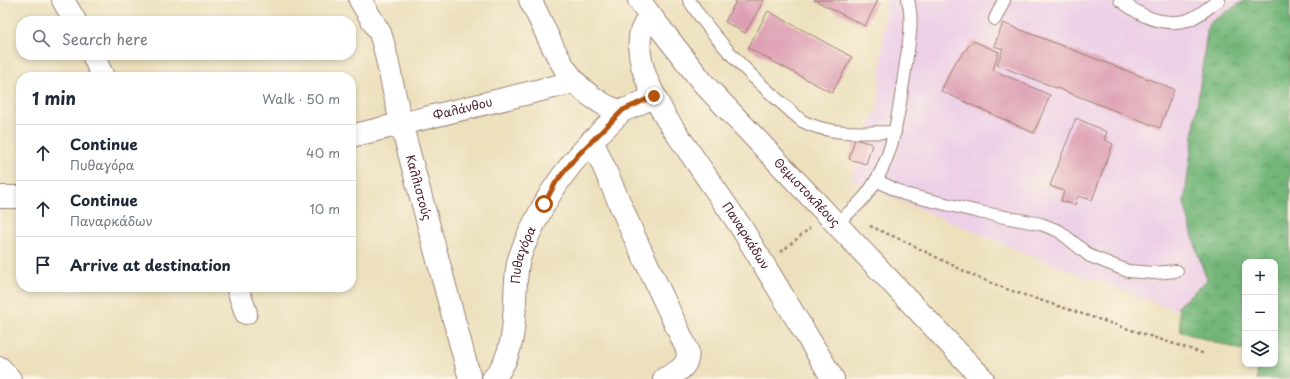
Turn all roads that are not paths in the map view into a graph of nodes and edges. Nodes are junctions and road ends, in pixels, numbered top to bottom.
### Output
1 (63, 0) edge
2 (360, 0) edge
3 (530, 0) edge
4 (689, 0) edge
5 (908, 0) edge
6 (1004, 0) edge
7 (1120, 0) edge
8 (1219, 0) edge
9 (644, 8) edge
10 (72, 16) edge
11 (995, 19) dead end
12 (95, 60) edge
13 (101, 72) edge
14 (574, 82) junction
15 (654, 96) junction
16 (623, 110) junction
17 (400, 123) junction
18 (895, 132) junction
19 (356, 135) edge
20 (592, 140) junction
21 (876, 180) junction
22 (0, 197) edge
23 (16, 197) edge
24 (831, 219) junction
25 (1176, 271) dead end
26 (239, 292) edge
27 (246, 313) dead end
28 (0, 368) edge
29 (830, 378) edge
30 (10, 379) edge
31 (470, 379) edge
32 (493, 379) edge
33 (664, 379) edge
34 (983, 379) edge

1 - 10 street
2 - 17 street, Καλλιστούς
3 - 14 street
4 - 18 lane
5 - 18 lane
6 - 11 lane
7 - 8 lane
9 - 15 street, Παναρκάδων
9 - 24 street, Θεμιστοκλέους
12 - 13 street
14 - 16 street
14 - 17 street, Φαλάνθου
15 - 16 street
15 - 29 street, Παναρκάδων
16 - 20 street, Πυθαγόρα
17 - 19 street, Φαλάνθου
17 - 31 street, Καλλιστούς
18 - 21 lane
20 - 32 street, Πυθαγόρα
20 - 33 street
21 - 24 lane
21 - 25 lane
22 - 23 street
24 - 34 street, Θεμιστοκλέους
26 - 27 street
28 - 30 street

